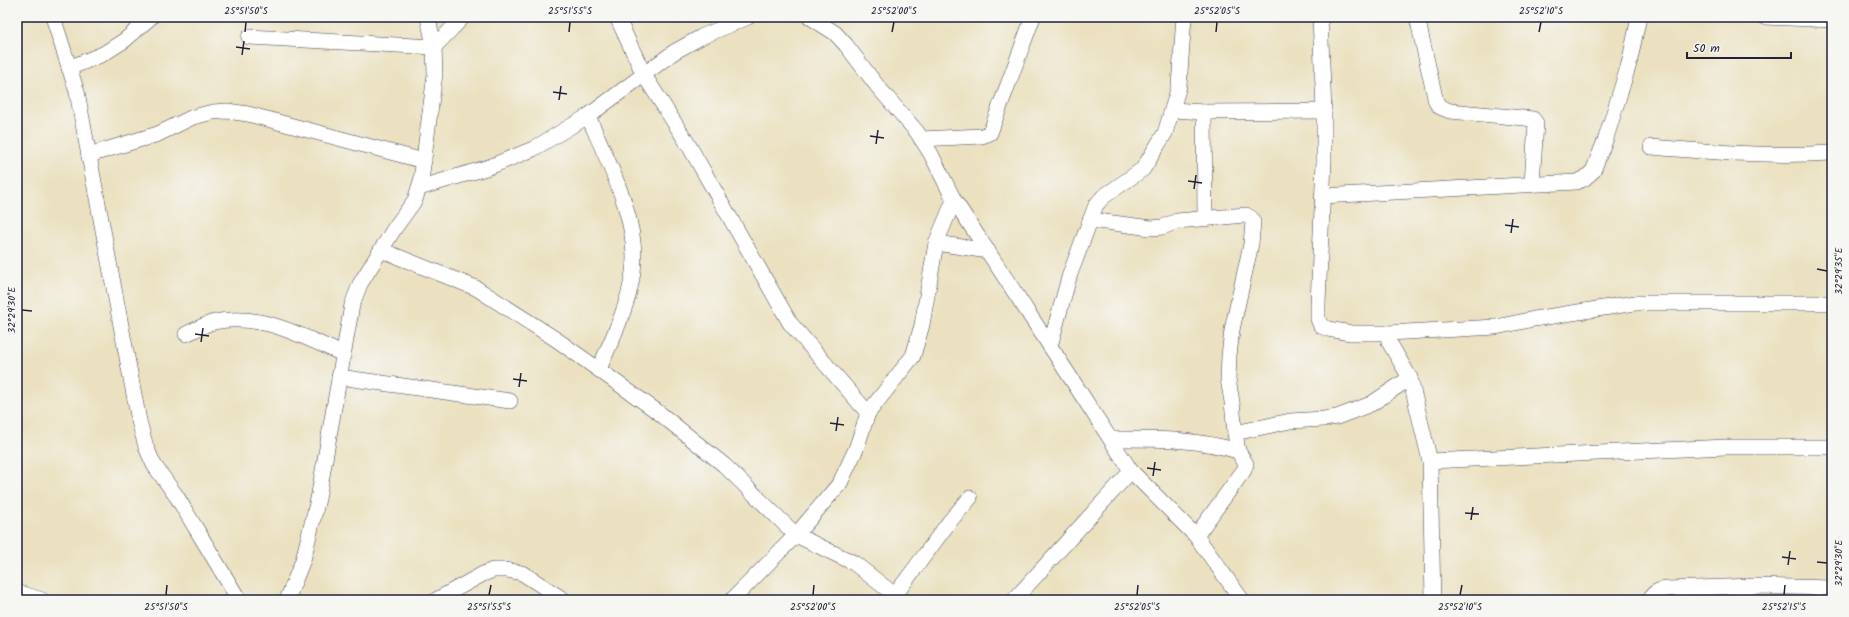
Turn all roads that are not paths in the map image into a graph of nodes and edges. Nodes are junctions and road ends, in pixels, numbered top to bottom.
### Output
1 (53, 17) edge
2 (151, 17) edge
3 (428, 17) edge
4 (462, 17) edge
5 (617, 17) edge
6 (748, 17) edge
7 (810, 17) edge
8 (1033, 17) edge
9 (1184, 17) edge
10 (1320, 17) edge
11 (1417, 17) edge
12 (1639, 17) edge
13 (1765, 17) edge
14 (1832, 20) edge
15 (249, 37) dead end
16 (434, 47) junction
17 (69, 68) junction
18 (644, 75) junction
19 (1173, 110) junction
20 (1324, 111) junction
21 (1204, 112) junction
22 (588, 116) junction
23 (922, 139) junction
24 (1651, 147) dead end
25 (1832, 154) edge
26 (89, 155) junction
27 (424, 161) junction
28 (1532, 184) junction
29 (419, 188) junction
30 (1322, 196) junction
31 (954, 200) junction
32 (1205, 219) junction
33 (1090, 220) junction
34 (936, 243) junction
35 (381, 250) junction
36 (988, 251) junction
37 (1832, 303) edge
38 (186, 334) dead end
39 (1388, 334) junction
40 (1050, 346) junction
41 (342, 354) junction
42 (599, 369) junction
43 (339, 377) junction
44 (1410, 378) junction
45 (510, 401) dead end
46 (868, 413) junction
47 (1234, 433) junction
48 (1111, 439) junction
49 (1832, 447) edge
50 (1238, 451) junction
51 (1430, 461) junction
52 (1131, 471) junction
53 (970, 498) dead end
54 (796, 535) junction
55 (1196, 536) junction
56 (1832, 588) edge
57 (17, 592) edge
58 (1754, 593) edge
59 (898, 598) edge
60 (42, 600) edge
61 (239, 600) edge
62 (286, 600) edge
63 (436, 600) edge
64 (564, 600) edge
65 (732, 600) edge
66 (1014, 600) edge
67 (1242, 600) edge
68 (1433, 600) edge
69 (1650, 600) edge

1 - 17 street
2 - 17 street
3 - 16 street
4 - 16 street
5 - 18 street
6 - 18 street
7 - 23 street
8 - 23 street
9 - 19 street
10 - 20 street
11 - 28 street
12 - 28 street
13 - 14 street
15 - 16 street
16 - 27 street
17 - 26 street
18 - 22 street
18 - 46 street
19 - 21 street
19 - 33 street
20 - 21 street
20 - 30 street
21 - 32 street
22 - 29 street
22 - 42 street
23 - 31 street
24 - 25 street
26 - 27 street
26 - 61 street
27 - 29 street
28 - 30 street
29 - 35 street
30 - 39 street
31 - 34 street
31 - 36 street
32 - 33 street
32 - 47 street
33 - 40 street
34 - 36 street
34 - 46 street
35 - 41 street
35 - 42 street
36 - 40 street
37 - 39 street
38 - 41 street
39 - 44 street
40 - 48 street
41 - 43 street
42 - 54 street
43 - 45 street
43 - 62 street
44 - 47 street
44 - 51 street
46 - 54 street
47 - 50 street
48 - 50 street
48 - 52 street
49 - 51 street
50 - 55 street
51 - 68 street
52 - 55 street
52 - 66 street
53 - 59 street
54 - 59 street
54 - 65 street
55 - 67 street
56 - 58 street
57 - 60 street
58 - 69 street
63 - 64 street

